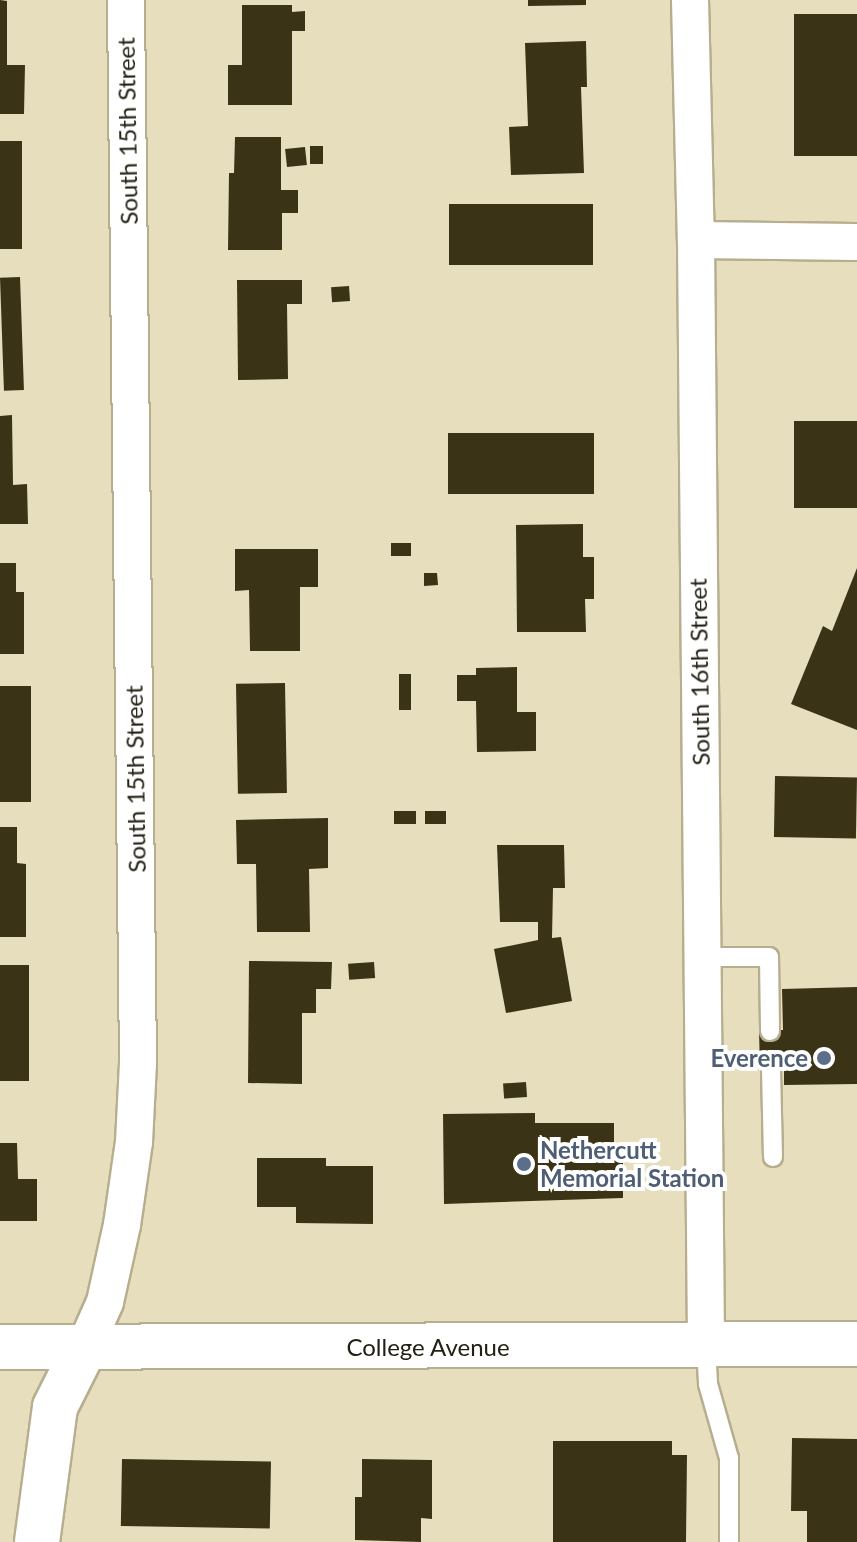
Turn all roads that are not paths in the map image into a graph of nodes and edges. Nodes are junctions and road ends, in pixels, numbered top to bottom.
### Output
1 (126, 0) edge
2 (690, 0) edge
3 (696, 240) junction
4 (857, 242) edge
5 (702, 957) junction
6 (770, 1031) dead end
7 (771, 1069) dead end
8 (773, 1157) dead end
9 (857, 1344) edge
10 (706, 1345) junction
11 (0, 1347) edge
12 (85, 1347) junction
13 (37, 1542) edge
14 (729, 1542) edge

1 - 12 street, South 15th Street
2 - 3 street, South 16th Street
3 - 4 street
3 - 5 street, South 16th Street
5 - 6 lane
5 - 10 street, South 16th Street
7 - 8 lane
9 - 10 main road, College Avenue
10 - 12 main road, College Avenue
10 - 14 lane
11 - 12 main road, College Avenue
12 - 13 main road, South 15th Street

